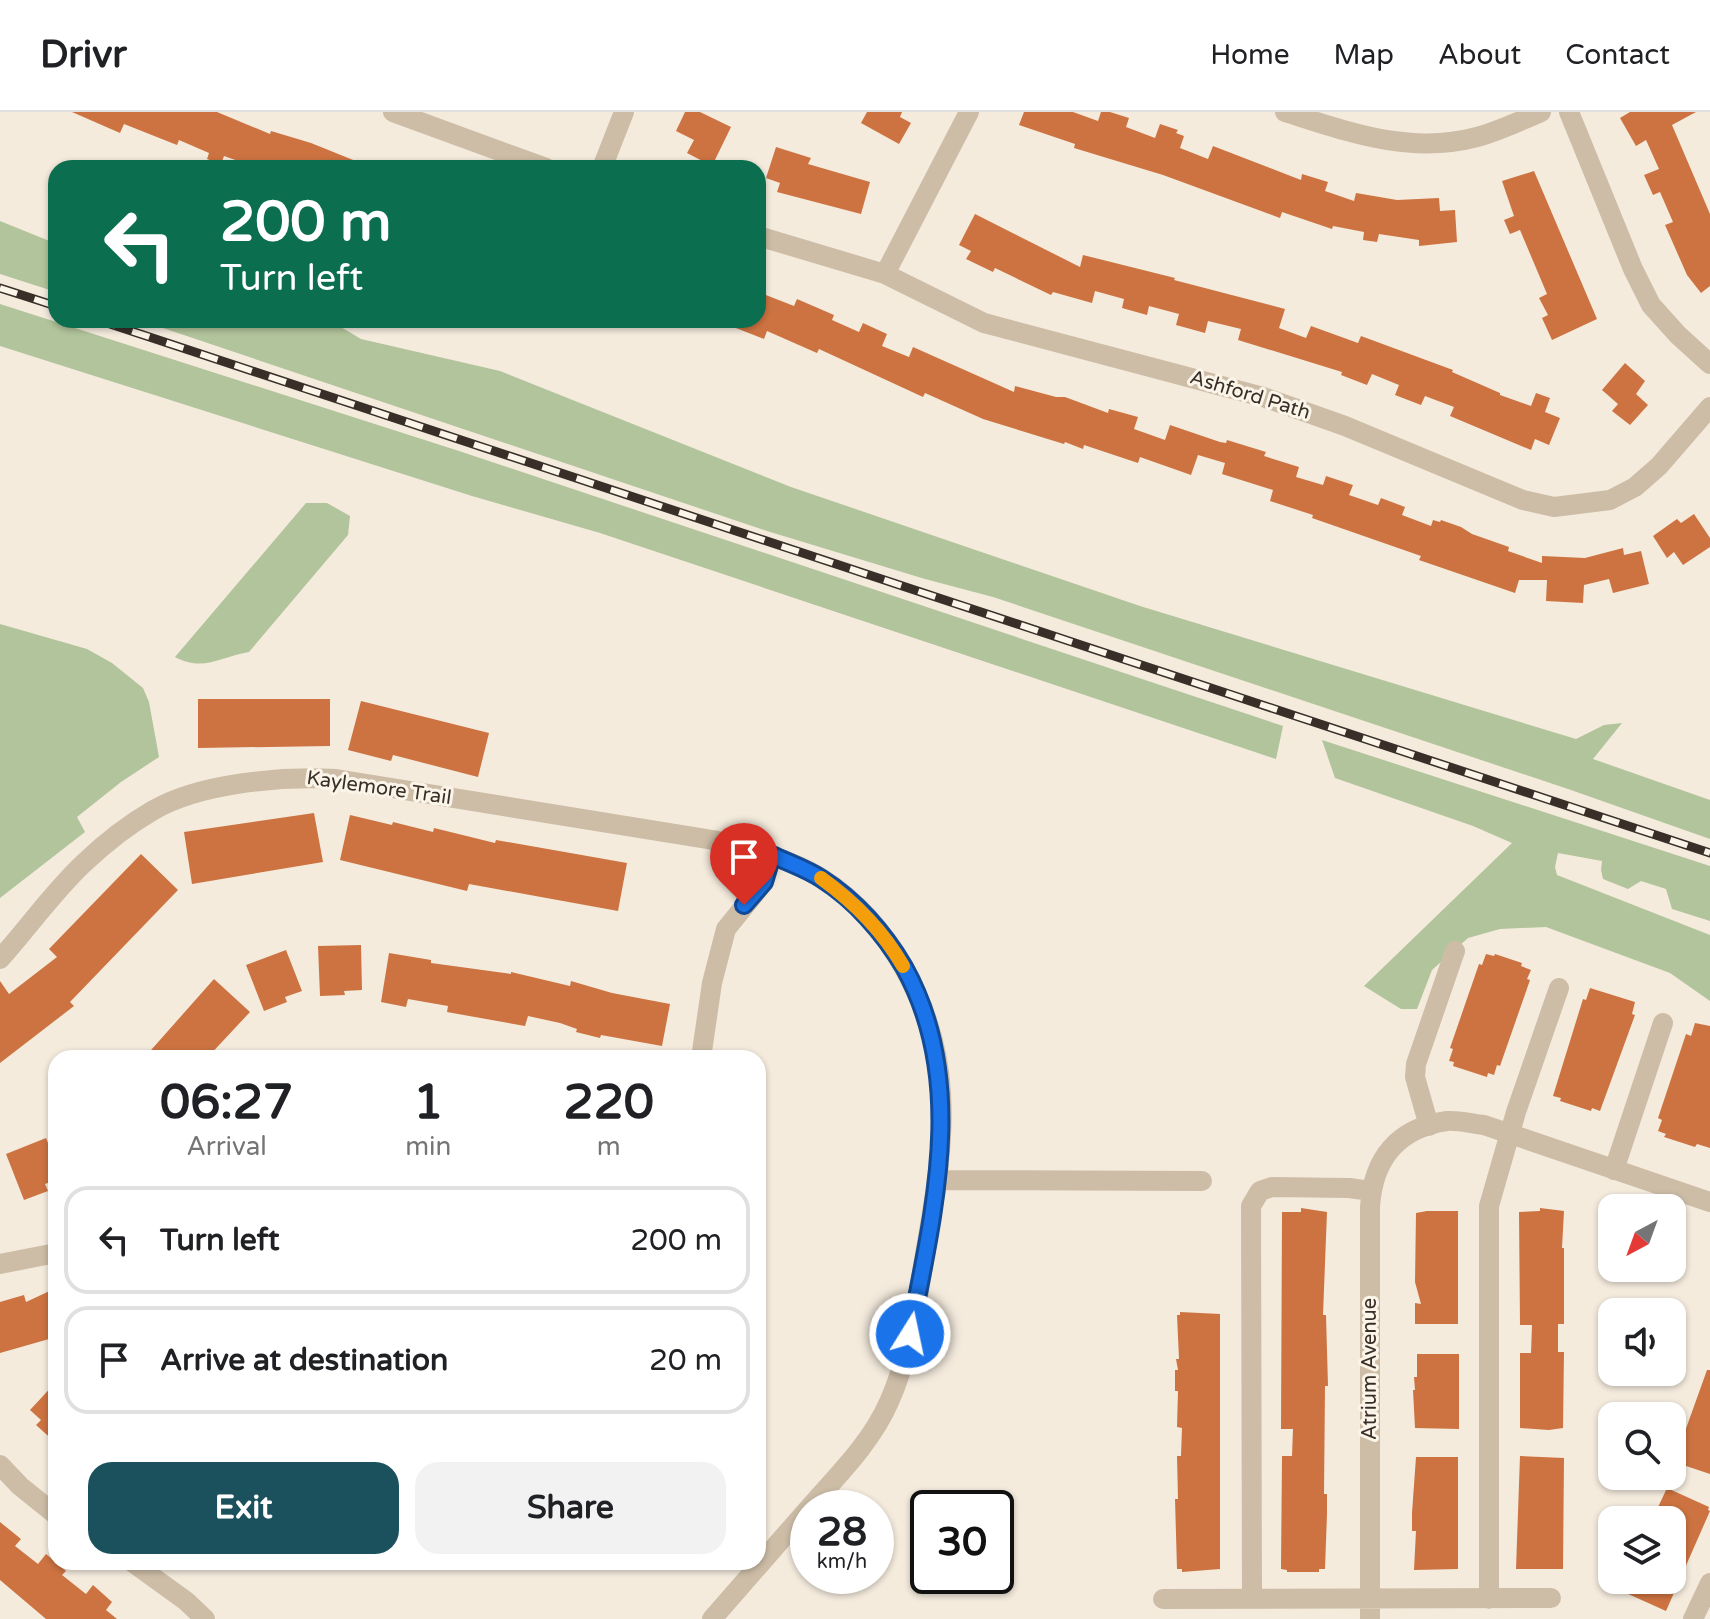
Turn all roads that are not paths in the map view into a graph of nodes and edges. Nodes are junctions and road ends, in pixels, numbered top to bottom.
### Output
1 (393, 112) edge
2 (624, 112) edge
3 (969, 112) edge
4 (1285, 112) edge
5 (1541, 112) edge
6 (1569, 112) edge
7 (524, 160) edge
8 (605, 160) edge
9 (766, 238) edge
10 (885, 274) junction
11 (1710, 364) edge
12 (1710, 407) edge
13 (772, 855) junction
14 (1455, 951) dead end
15 (0, 959) edge
16 (1559, 988) dead end
17 (1663, 1023) dead end
18 (702, 1050) edge
19 (1419, 1130) junction
20 (1510, 1134) junction
21 (1614, 1170) junction
22 (938, 1180) junction
23 (1202, 1181) dead end
24 (1371, 1191) junction
25 (1710, 1202) edge
26 (48, 1255) edge
27 (0, 1264) edge
28 (0, 1465) edge
29 (824, 1490) edge
30 (48, 1509) edge
31 (790, 1529) edge
32 (766, 1557) edge
33 (143, 1570) edge
34 (754, 1570) edge
35 (1710, 1583) edge
36 (1551, 1598) dead end
37 (1163, 1599) dead end
38 (1252, 1599) junction
39 (1489, 1599) junction
40 (1370, 1609) edge
41 (205, 1619) edge
42 (712, 1619) edge
43 (1693, 1619) edge

1 - 7 street
2 - 8 street
3 - 10 street
4 - 5 street
6 - 11 street
9 - 10 street, Ashford Path
10 - 12 street, Ashford Path
13 - 15 street, Kaylemore Trail
13 - 18 street
13 - 22 street, Kaylemore Trail
14 - 19 street
16 - 20 street
17 - 21 street
19 - 20 street
19 - 24 street, Atrium Avenue
20 - 21 street
20 - 39 street
21 - 25 street
22 - 23 street
22 - 29 street, Kaylemore Trail
24 - 38 street
24 - 40 street, Atrium Avenue
26 - 27 street
28 - 30 street
31 - 32 street, Kaylemore Trail
33 - 41 street
34 - 42 street, Kaylemore Trail
35 - 43 street
36 - 39 street
37 - 38 street
38 - 40 street
39 - 40 street

